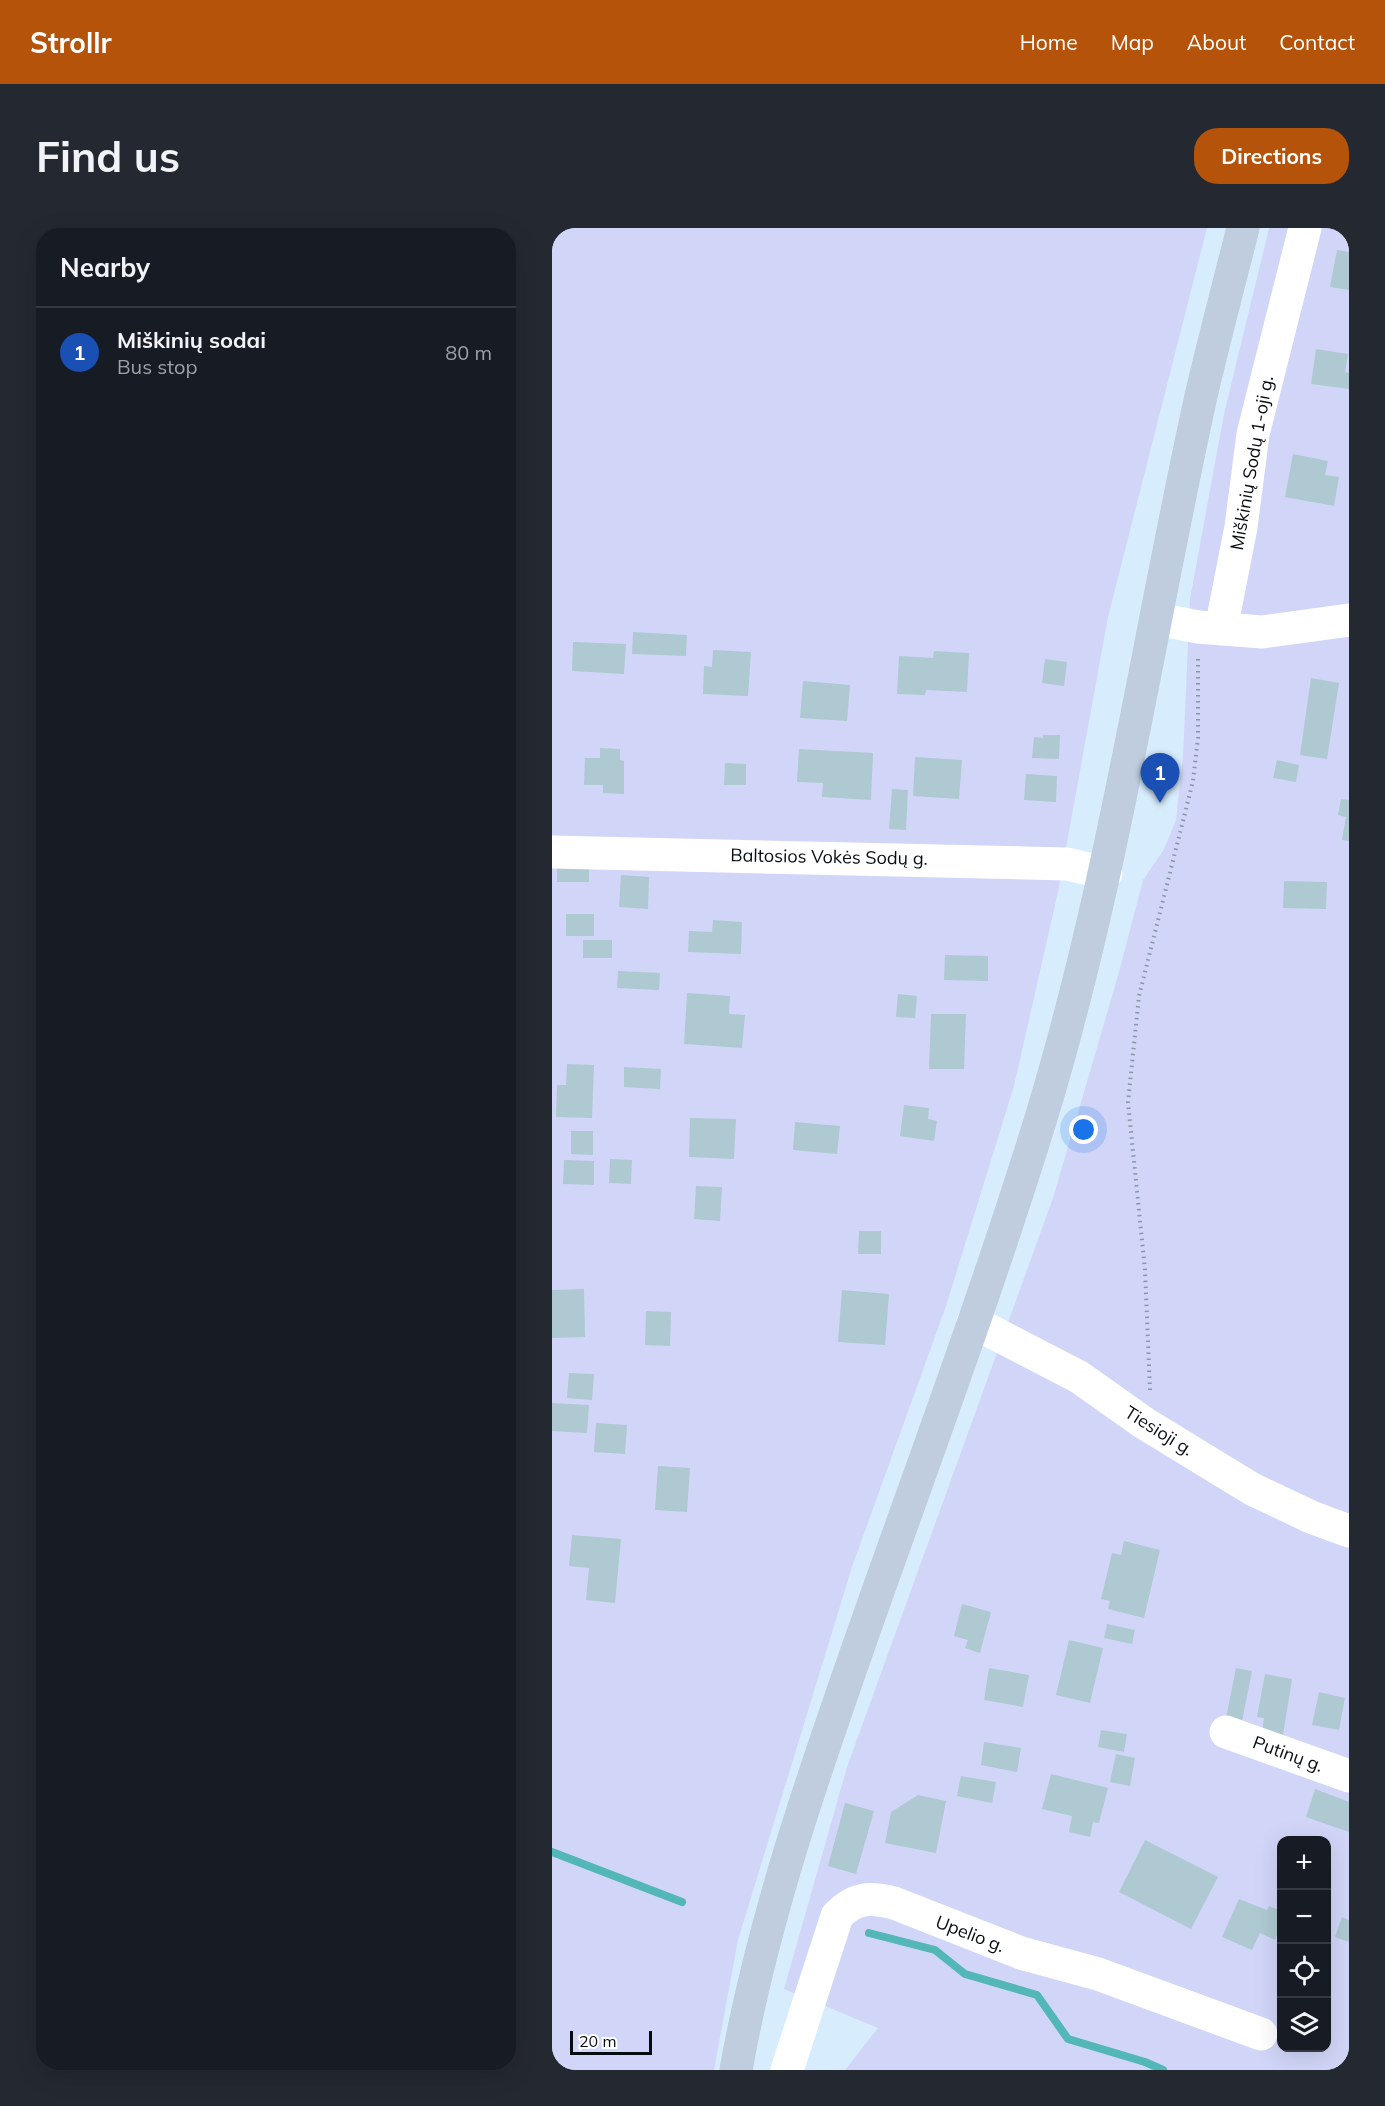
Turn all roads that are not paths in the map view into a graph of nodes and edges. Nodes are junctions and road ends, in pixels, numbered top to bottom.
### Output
1 (1243, 228) edge
2 (1305, 228) edge
3 (1157, 619) junction
4 (1349, 620) edge
5 (1210, 628) junction
6 (552, 852) edge
7 (1106, 873) junction
8 (973, 1322) junction
9 (1349, 1531) edge
10 (1226, 1732) dead end
11 (1349, 1776) edge
12 (1261, 2034) dead end
13 (736, 2070) edge
14 (787, 2070) edge

1 - 3 main road
2 - 5 street, Miškinių Sodų 1-oji g.
3 - 5 street
3 - 7 main road
4 - 5 street
6 - 7 street, Baltosios Vokės Sodų g.
7 - 8 main road
8 - 9 street, Tiesioji g.
8 - 13 main road
10 - 11 street, Putinų g.
12 - 14 street, Upelio g.

